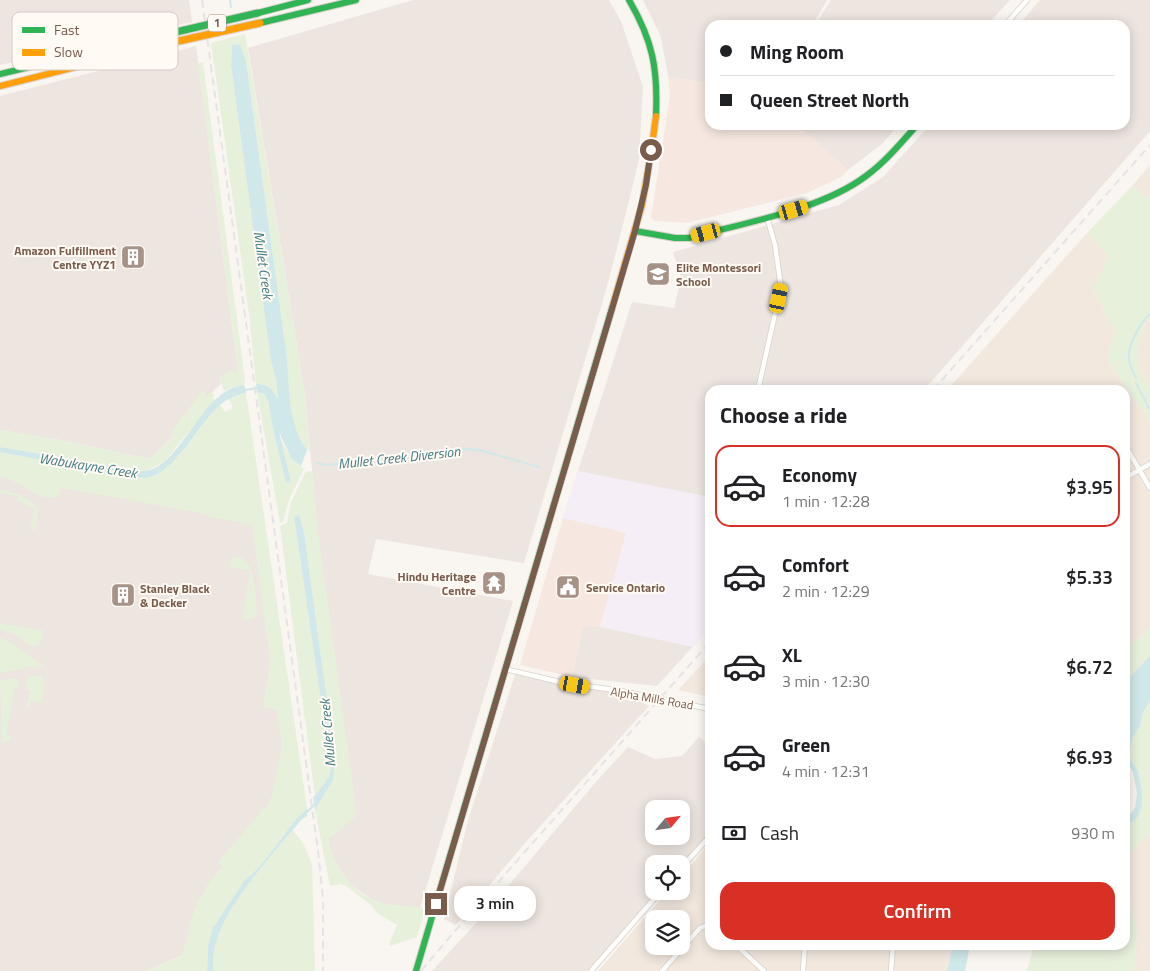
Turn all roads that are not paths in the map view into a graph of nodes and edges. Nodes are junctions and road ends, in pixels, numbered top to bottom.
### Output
1 (308, 0) edge
2 (356, 0) edge
3 (629, 0) edge
4 (1027, 0) edge
5 (1009, 20) edge
6 (178, 32) edge
7 (178, 41) edge
8 (17, 70) edge
9 (64, 70) edge
10 (0, 74) edge
11 (0, 86) edge
12 (913, 130) edge
13 (767, 217) junction
14 (635, 231) junction
15 (759, 385) edge
16 (1130, 454) edge
17 (1150, 464) edge
18 (1139, 470) junction
19 (1130, 475) edge
20 (1150, 488) edge
21 (506, 669) junction
22 (705, 708) edge
23 (705, 842) edge
24 (690, 858) edge
25 (653, 900) edge
26 (705, 926) edge
27 (741, 950) edge
28 (804, 950) edge
29 (893, 950) edge
30 (416, 971) edge
31 (591, 971) edge
32 (662, 971) edge
33 (764, 971) edge
34 (803, 971) edge
35 (891, 971) edge

1 - 6 main road, 1, bridge
2 - 7 main road, 1, bridge
3 - 14 main road
4 - 5 street
8 - 10 main road, 1, bridge
9 - 11 main road, 1, bridge
12 - 13 main road
13 - 14 main road
13 - 15 street
14 - 21 main road
16 - 18 street
17 - 18 street
18 - 19 street
18 - 20 street
21 - 22 street, Alpha Mills Road
21 - 30 main road
23 - 24 street
25 - 31 street
26 - 32 street
27 - 33 street
28 - 34 street
29 - 35 street

